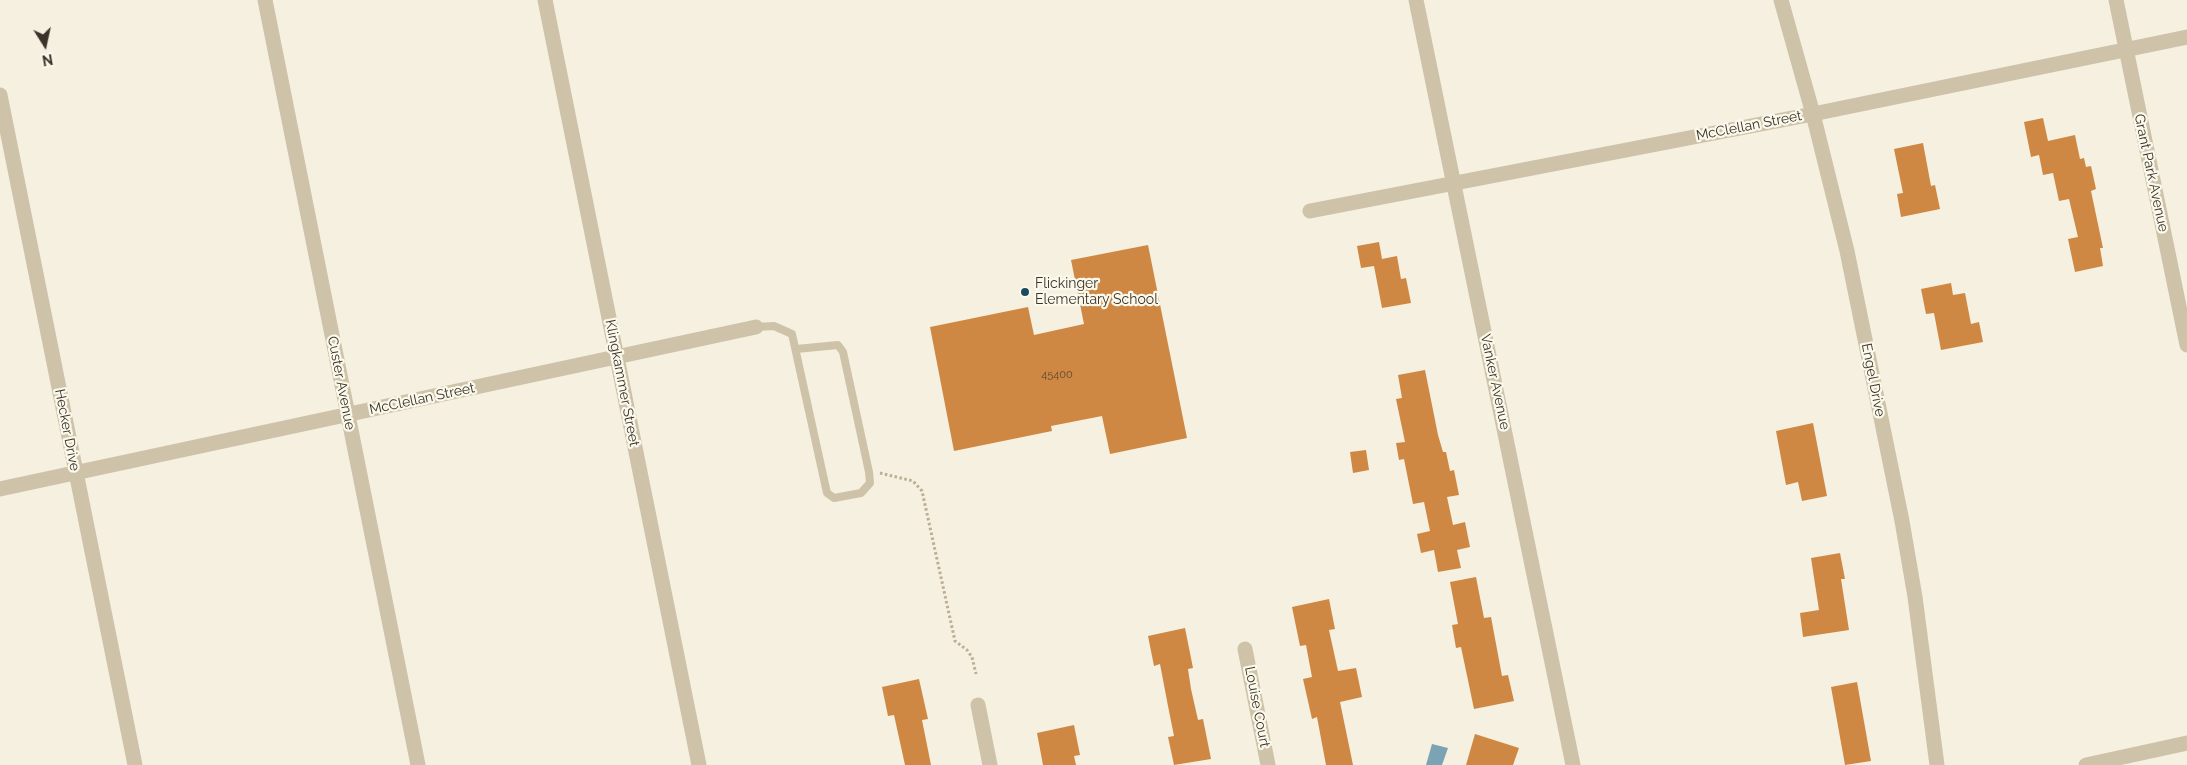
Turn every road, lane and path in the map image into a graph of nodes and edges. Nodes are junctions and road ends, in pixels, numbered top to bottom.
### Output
1 (264, 0) edge
2 (545, 0) edge
3 (1416, 0) edge
4 (1780, 0) edge
5 (2116, 0) edge
6 (2187, 37) edge
7 (2126, 50) junction
8 (0, 95) edge
9 (1813, 114) junction
10 (1454, 183) junction
11 (1310, 211) dead end
12 (756, 327) joint
13 (2187, 345) edge
14 (796, 349) junction
15 (616, 358) junction
16 (347, 416) junction
17 (869, 472) junction
18 (76, 473) junction
19 (0, 489) edge
20 (1245, 649) dead end
21 (976, 674) dead end
22 (978, 705) dead end
23 (2187, 743) edge
24 (2123, 761) edge
25 (135, 765) edge
26 (418, 765) edge
27 (699, 765) edge
28 (990, 765) edge
29 (1268, 765) edge
30 (1573, 765) edge
31 (1938, 765) edge
32 (2086, 765) edge

1 - 16 street, Custer Avenue
2 - 15 street, Klingkammer Street
3 - 10 street, Vanker Avenue
4 - 9 street, Engel Drive
5 - 7 street, Grant Park Avenue
6 - 7 street, McClellan Street
7 - 9 street, McClellan Street
7 - 13 street, Grant Park Avenue
8 - 18 street, Hecker Drive
9 - 10 street, McClellan Street
9 - 31 street, Engel Drive
10 - 11 street, McClellan Street
10 - 30 street, Vanker Avenue
12 - 14 lane
12 - 15 street, McClellan Street
14 - 17 lane
14 - 17 lane
15 - 16 street, McClellan Street
15 - 27 street, Klingkammer Street
16 - 18 street, McClellan Street
16 - 26 street, Custer Avenue
17 - 21 path
18 - 19 street, McClellan Street
18 - 25 street, Hecker Drive
20 - 29 street, Louise Court
22 - 28 street
23 - 24 street
24 - 32 street

